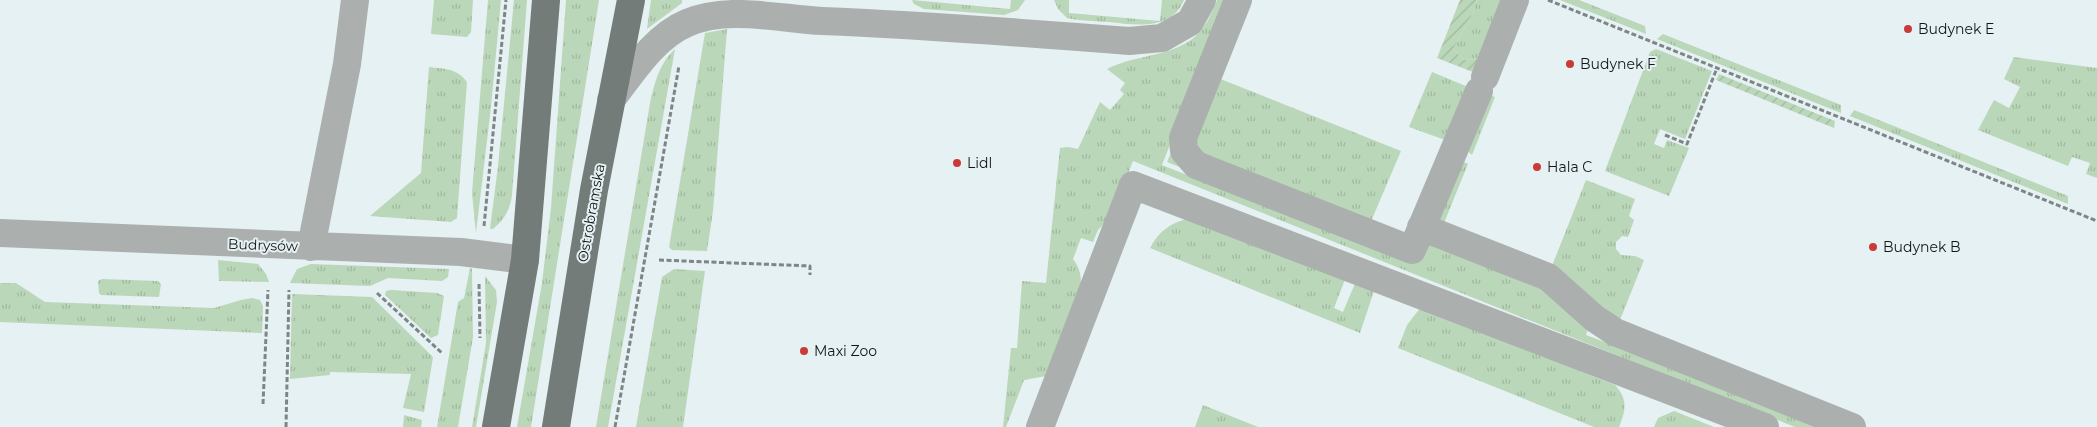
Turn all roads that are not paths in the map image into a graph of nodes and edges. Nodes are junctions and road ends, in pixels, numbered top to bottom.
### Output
1 (355, 0) edge
2 (546, 0) edge
3 (631, 0) edge
4 (1202, 0) edge
5 (1238, 0) edge
6 (1515, 0) edge
7 (611, 100) junction
8 (1421, 227) junction
9 (0, 233) edge
10 (311, 247) junction
11 (525, 260) junction
12 (496, 427) edge
13 (556, 427) edge
14 (1040, 427) edge
15 (1765, 427) edge
16 (1852, 427) edge

1 - 10 street
2 - 11 main road
3 - 7 main road, Ostrobramska
4 - 7 street
5 - 8 street
6 - 8 street
7 - 13 main road, Ostrobramska
8 - 16 street
9 - 10 street, Budrysów
10 - 11 street, Budrysów
11 - 12 main road
14 - 15 street

